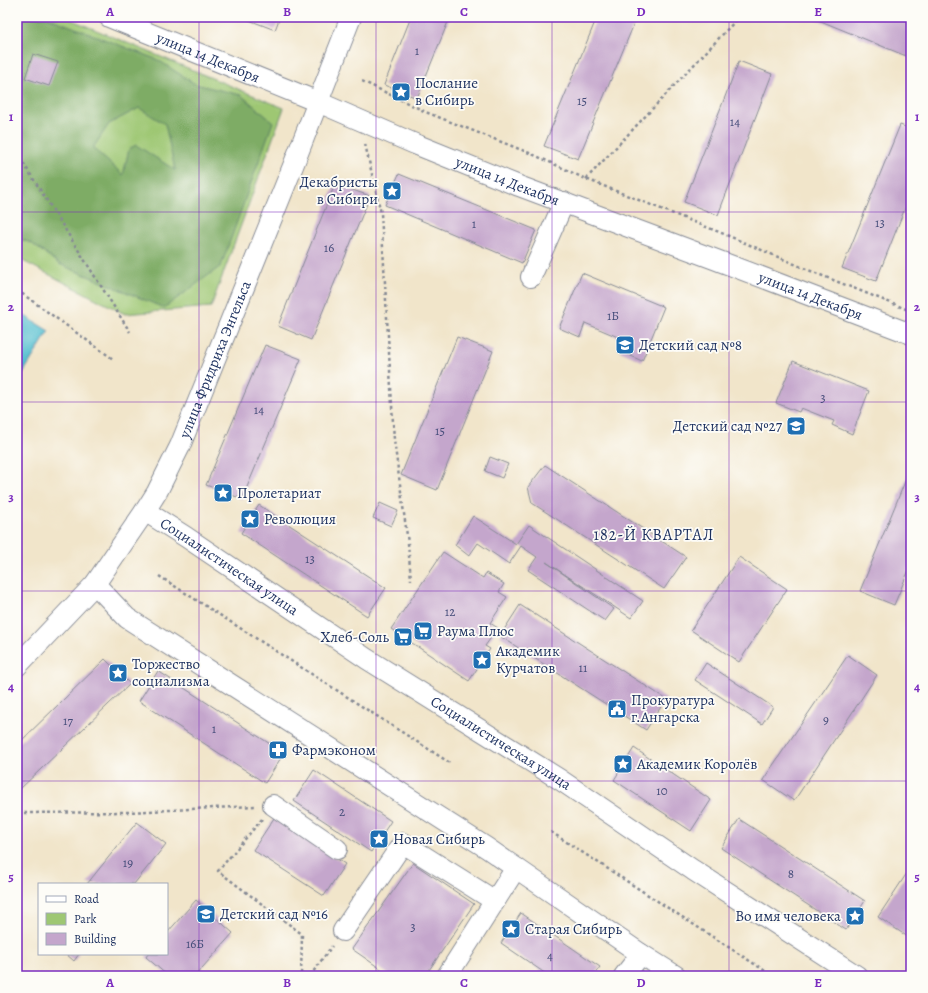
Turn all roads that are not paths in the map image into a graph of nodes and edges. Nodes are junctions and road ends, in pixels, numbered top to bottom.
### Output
1 (109, 17) edge
2 (351, 17) edge
3 (318, 102) junction
4 (564, 202) junction
5 (531, 277) dead end
6 (911, 334) edge
7 (145, 511) junction
8 (95, 584) junction
9 (17, 666) edge
10 (273, 805) road end
11 (337, 849) dead end
12 (516, 868) junction
13 (495, 901) junction
14 (344, 931) road end
15 (641, 954) junction
16 (447, 976) edge
17 (624, 976) edge
18 (676, 976) edge
19 (857, 976) edge

1 - 3 street, улица 14 Декабря
2 - 3 street, улица Фридриха Энгельса
3 - 4 street, улица 14 Декабря
3 - 7 street, улица Фридриха Энгельса
4 - 5 street
4 - 6 street, улица 14 Декабря
7 - 8 street, улица Фридриха Энгельса
7 - 19 street, Социалистическая улица
8 - 9 street, улица Фридриха Энгельса
8 - 12 street
10 - 11 street
12 - 13 street
12 - 15 street
13 - 14 street
13 - 16 street
15 - 17 street
15 - 18 street

